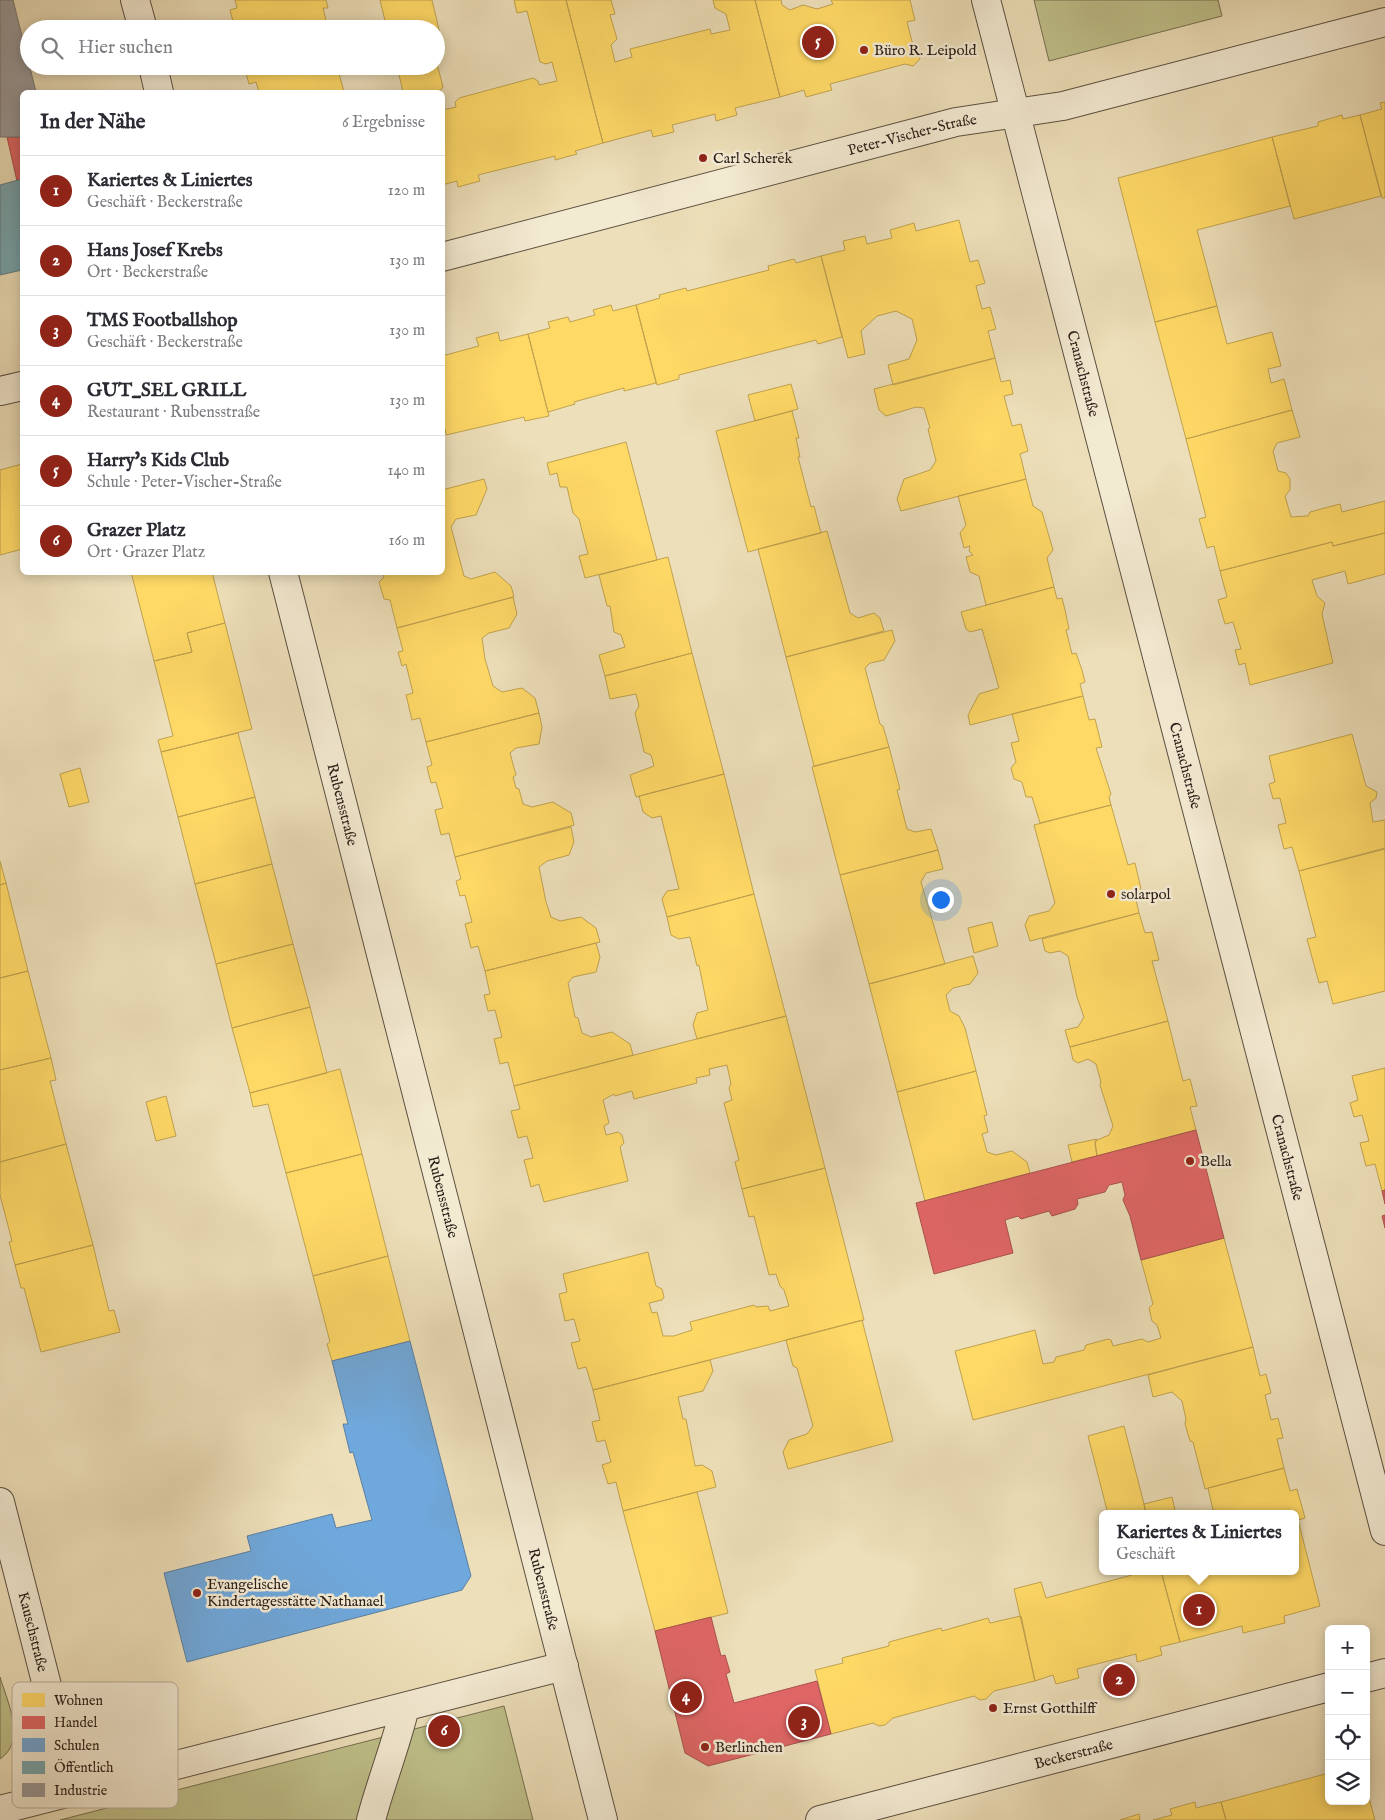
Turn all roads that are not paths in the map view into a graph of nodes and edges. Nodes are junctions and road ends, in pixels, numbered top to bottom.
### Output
1 (135, 0) edge
2 (986, 0) edge
3 (141, 20) edge
4 (1385, 22) edge
5 (155, 75) edge
6 (159, 90) edge
7 (1016, 113) junction
8 (445, 256) edge
9 (20, 386) edge
10 (0, 391) edge
11 (284, 575) edge
12 (1378, 1476) edge
13 (0, 1502) edge
14 (1385, 1531) edge
15 (564, 1666) junction
16 (1385, 1673) edge
17 (1370, 1677) edge
18 (46, 1682) edge
19 (1325, 1689) edge
20 (405, 1706) junction
21 (178, 1764) edge
22 (370, 1820) edge
23 (604, 1820) edge
24 (820, 1820) edge

1 - 3 street
2 - 7 street, Cranachstraße
4 - 7 street, Peter-Vischer-Straße
5 - 6 street
7 - 8 street, Peter-Vischer-Straße
7 - 12 street, Cranachstraße
9 - 10 street
11 - 15 street, Rubensstraße
12 - 14 street, Cranachstraße
13 - 18 street, Kauschstraße
15 - 20 street
15 - 23 street, Rubensstraße
16 - 17 street
19 - 24 street, Beckerstraße
20 - 21 street
20 - 22 street

